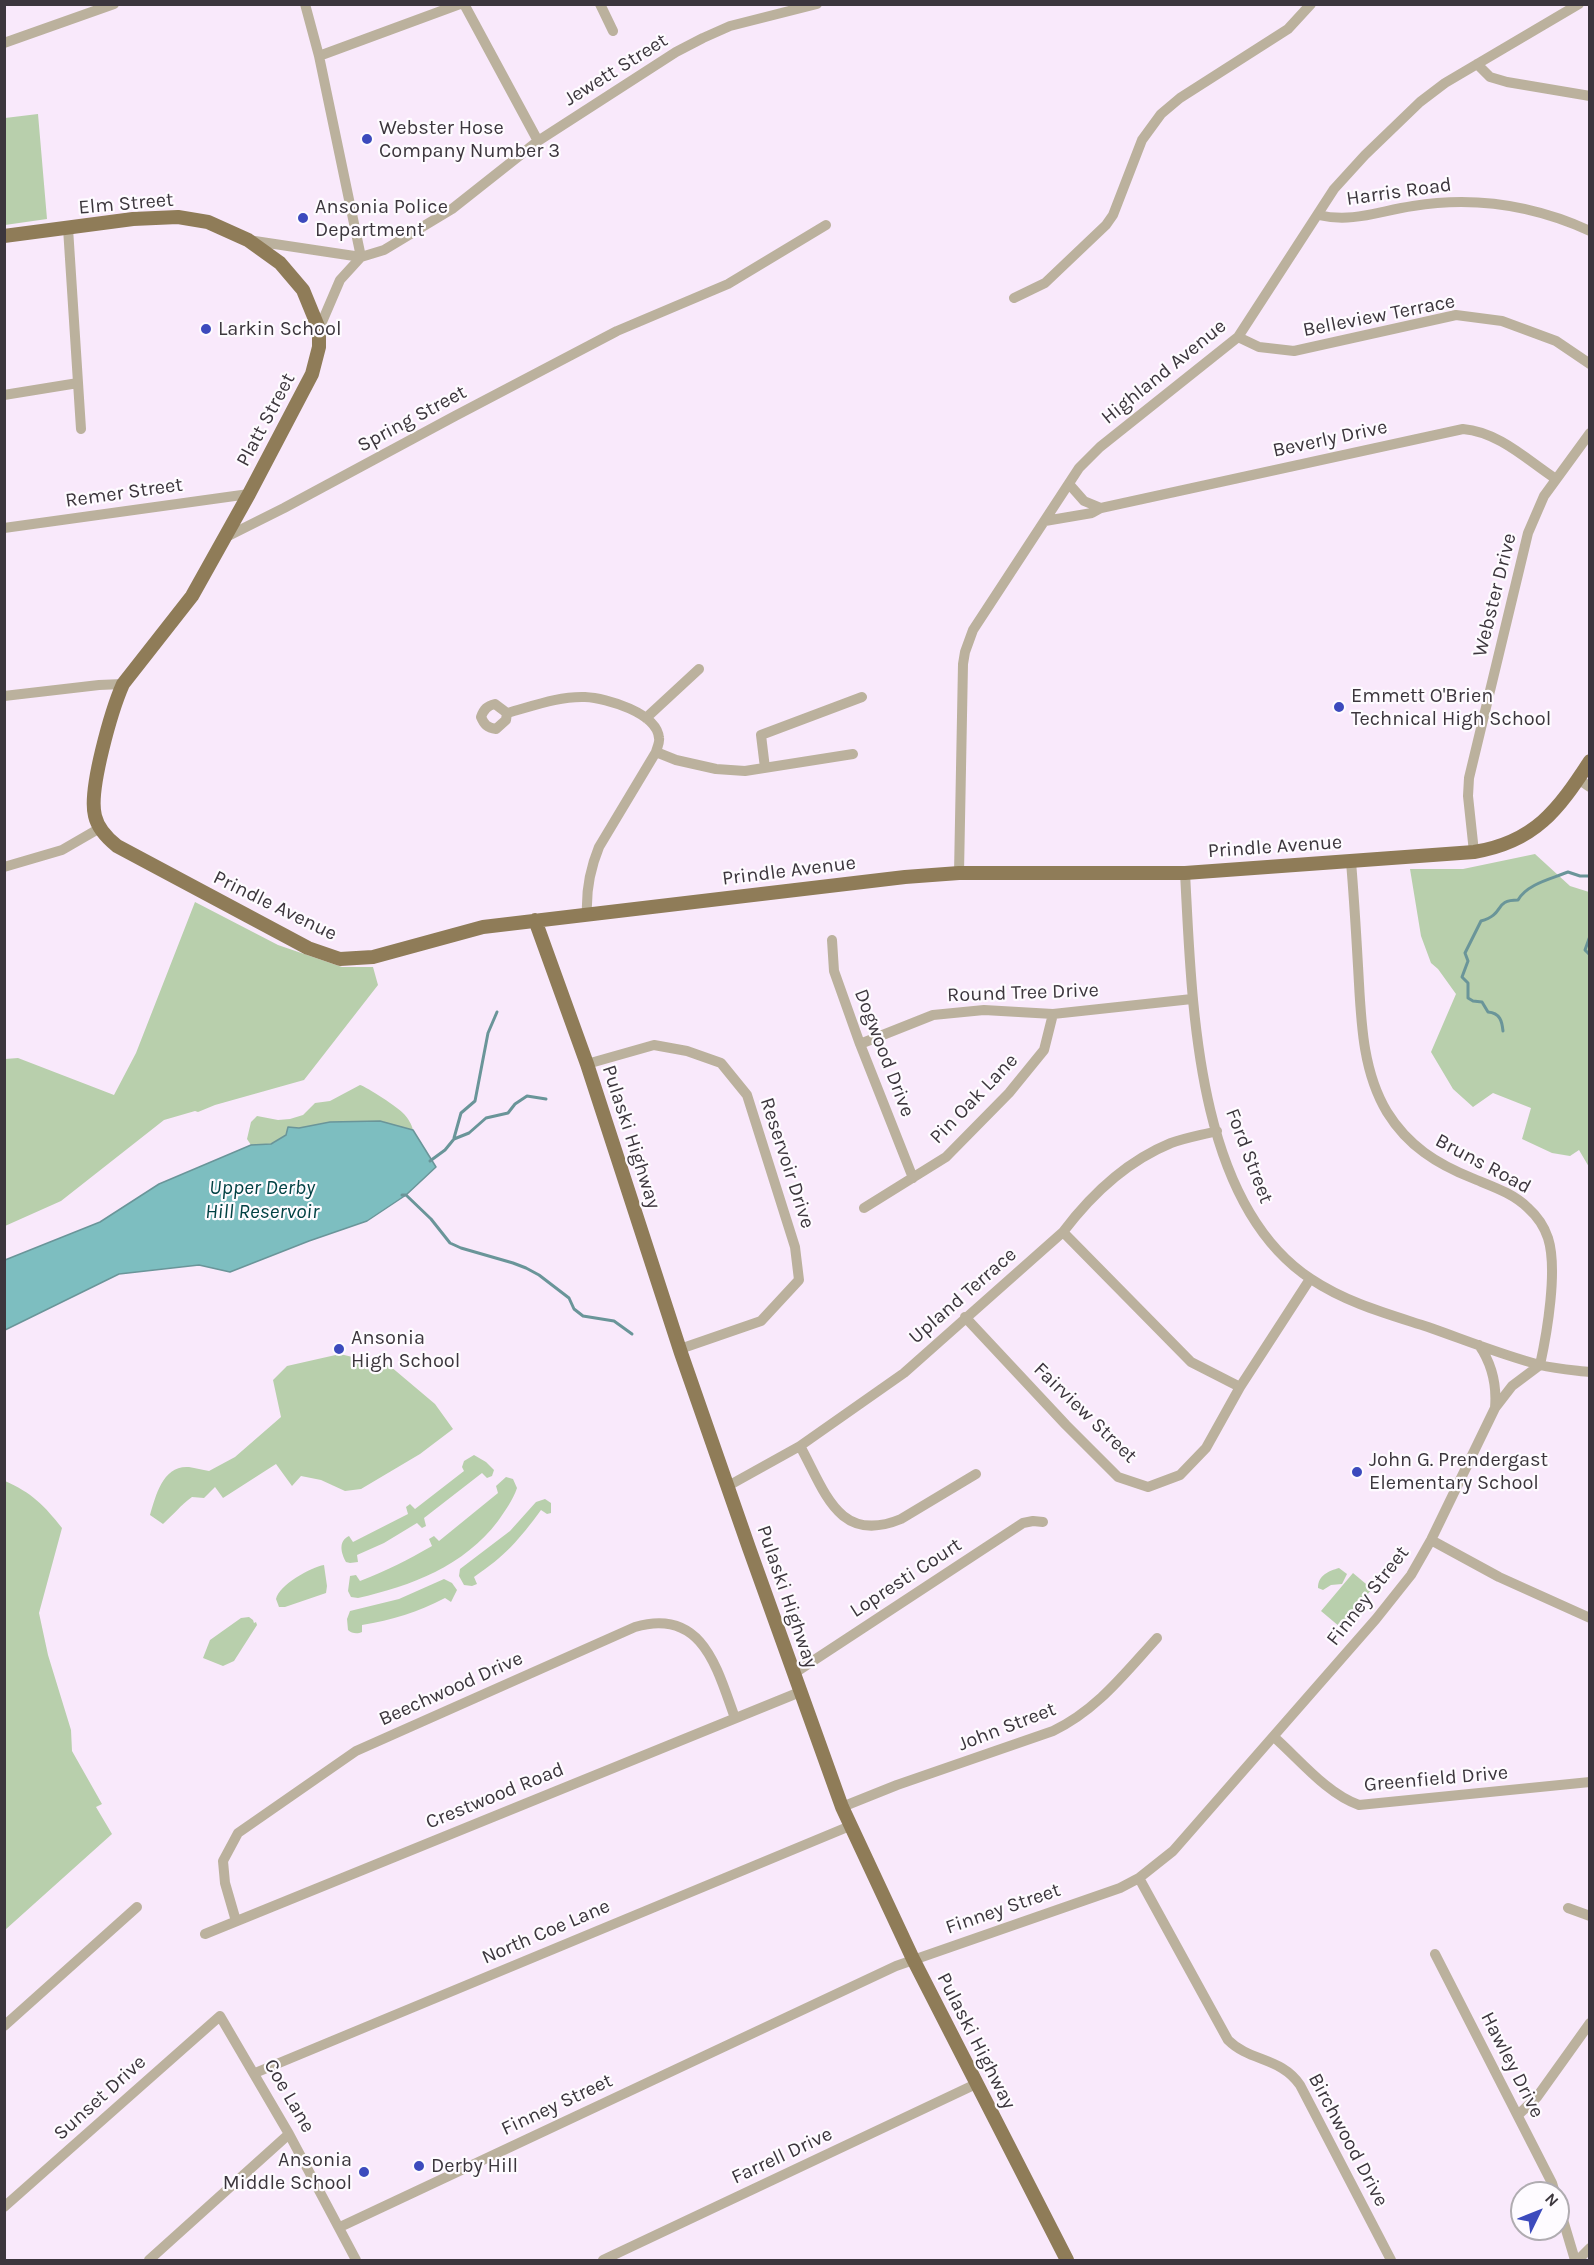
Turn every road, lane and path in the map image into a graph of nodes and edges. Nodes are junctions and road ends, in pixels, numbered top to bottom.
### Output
1 (114, 4) edge
2 (305, 4) edge
3 (462, 4) edge
4 (600, 4) edge
5 (817, 4) edge
6 (1311, 4) edge
7 (1579, 4) edge
8 (613, 31) dead end
9 (4, 43) edge
10 (319, 56) junction
11 (1477, 64) junction
12 (1590, 96) edge
13 (538, 141) junction
14 (1318, 215) junction
15 (826, 225) dead end
16 (68, 228) junction
17 (1590, 231) edge
18 (4, 236) edge
19 (248, 240) junction
20 (361, 257) junction
21 (1014, 298) dead end
22 (319, 329) junction
23 (1238, 337) junction
24 (1590, 364) edge
25 (78, 383) junction
26 (4, 395) edge
27 (81, 429) dead end
28 (1590, 433) edge
29 (1556, 480) junction
30 (1069, 484) junction
31 (249, 494) junction
32 (1101, 508) junction
33 (1045, 521) junction
34 (4, 528) edge
35 (224, 538) junction
36 (699, 669) dead end
37 (123, 684) junction
38 (4, 696) edge
39 (862, 697) dead end
40 (507, 713) dead end
41 (646, 718) junction
42 (656, 752) junction
43 (853, 754) dead end
44 (1590, 761) edge
45 (765, 768) junction
46 (1584, 783) edge
47 (100, 828) junction
48 (1474, 852) junction
49 (1351, 861) junction
50 (4, 867) edge
51 (959, 873) junction
52 (1185, 873) junction
53 (587, 914) junction
54 (535, 920) junction
55 (832, 940) dead end
56 (1192, 999) junction
57 (1053, 1014) junction
58 (860, 1044) junction
59 (587, 1064) junction
60 (1217, 1131) junction
61 (913, 1178) junction
62 (864, 1208) dead end
63 (1063, 1232) junction
64 (1310, 1279) junction
65 (965, 1317) junction
66 (1479, 1345) junction
67 (680, 1349) junction
68 (1540, 1365) junction
69 (1590, 1372) edge
70 (1240, 1387) junction
71 (1495, 1408) junction
72 (800, 1446) junction
73 (976, 1474) dead end
74 (728, 1486) junction
75 (1042, 1522) dead end
76 (1431, 1540) junction
77 (1590, 1618) edge
78 (1157, 1638) dead end
79 (793, 1674) junction
80 (800, 1692) junction
81 (735, 1718) junction
82 (1274, 1737) junction
83 (1590, 1782) edge
84 (842, 1807) junction
85 (850, 1826) junction
86 (1139, 1878) junction
87 (137, 1907) dead end
88 (1568, 1908) dead end
89 (1590, 1916) edge
90 (236, 1921) junction
91 (205, 1934) dead end
92 (1435, 1954) dead end
93 (913, 1959) junction
94 (220, 2016) joint
95 (1590, 2023) edge
96 (4, 2026) edge
97 (255, 2073) junction
98 (976, 2084) junction
99 (1518, 2115) junction
100 (289, 2134) junction
101 (1551, 2181) edge
102 (4, 2207) edge
103 (340, 2227) junction
104 (1570, 2239) edge
105 (1590, 2248) edge
106 (149, 2260) edge
107 (356, 2260) edge
108 (603, 2260) edge
109 (1066, 2260) edge
110 (1391, 2260) edge
111 (1577, 2260) edge

1 - 9 street
2 - 10 street
3 - 10 street
3 - 13 street
4 - 8 street
5 - 13 street, Jewett Street
6 - 21 street
7 - 11 street, Highland Avenue
10 - 20 street
11 - 12 street
11 - 14 street, Highland Avenue
13 - 20 street, Jewett Street
14 - 17 street, Harris Road
14 - 23 street, Highland Avenue
15 - 35 street, Spring Street
16 - 18 main road, Elm Street
16 - 19 main road, Elm Street
16 - 25 street
19 - 20 street, Elm Street
19 - 22 main road, Elm Street
20 - 22 street, Platt Street
22 - 31 main road, Platt Street
23 - 24 street, Belleview Terrace
23 - 30 street, Highland Avenue
25 - 26 street
25 - 27 street
28 - 29 street, Webster Drive
29 - 32 street, Beverly Drive
29 - 48 street, Webster Drive
30 - 32 street
30 - 33 street, Highland Avenue
31 - 34 street, Remer Street
31 - 35 main road, Platt Street
32 - 33 street, Beverly Drive
33 - 51 street, Highland Avenue
35 - 37 main road, Platt Street
36 - 41 street
37 - 38 street
37 - 47 main road, Platt Street
39 - 45 street
40 - 41 street
41 - 42 street
42 - 45 street
42 - 53 street
43 - 45 street
44 - 46 main road, Prindle Avenue
46 - 48 main road, Prindle Avenue
47 - 50 street
47 - 54 main road, Prindle Avenue
48 - 49 main road, Prindle Avenue
49 - 52 main road, Prindle Avenue
49 - 68 street, Bruns Road
51 - 52 main road, Prindle Avenue
51 - 53 main road, Prindle Avenue
52 - 56 street, Ford Street
53 - 54 main road, Prindle Avenue
54 - 59 main road, Pulaski Highway
55 - 58 street, Dogwood Drive
56 - 57 street, Round Tree Drive
56 - 60 street, Ford Street
57 - 58 street, Round Tree Drive
57 - 61 street, Pin Oak Lane
58 - 61 street, Dogwood Drive
59 - 67 main road, Pulaski Highway
59 - 67 street, Reservoir Drive
60 - 63 street, Upland Terrace
60 - 64 street, Ford Street
61 - 62 street, Pin Oak Lane
63 - 65 street, Upland Terrace
63 - 70 street
64 - 66 street, Ford Street
64 - 70 street, Fairview Street
65 - 70 street, Fairview Street
65 - 72 street, Upland Terrace
66 - 68 street, Ford Street
66 - 71 street, Finney Street
67 - 74 main road, Pulaski Highway
68 - 69 street, Ford Street
68 - 71 street, Finney Street
71 - 76 street, Finney Street
72 - 73 street
72 - 74 street, Upland Terrace
74 - 79 main road, Pulaski Highway
75 - 79 street, Lopresti Court
76 - 77 street
76 - 82 street, Finney Street
78 - 84 street, John Street
79 - 80 main road, Pulaski Highway
80 - 81 street, Crestwood Road
80 - 84 main road, Pulaski Highway
81 - 90 street, Crestwood Road
81 - 90 street, Beechwood Drive
82 - 83 street, Greenfield Drive
82 - 86 street, Finney Street
84 - 85 main road, Pulaski Highway
85 - 93 main road, Pulaski Highway
85 - 97 street, North Coe Lane
86 - 93 street, Finney Street
86 - 110 street, Birchwood Drive
87 - 96 street
88 - 89 street
90 - 91 street, Crestwood Road
92 - 99 street, Hawley Drive
93 - 98 main road, Pulaski Highway
93 - 103 street, Finney Street
94 - 97 street, Coe Lane
94 - 102 street, Sunset Drive
95 - 99 street
97 - 100 street, Coe Lane
98 - 108 street, Farrell Drive
98 - 109 main road, Pulaski Highway
99 - 101 street, Hawley Drive
100 - 103 street, Coe Lane
100 - 106 street
103 - 107 street, Coe Lane
104 - 111 street
105 - 111 street

